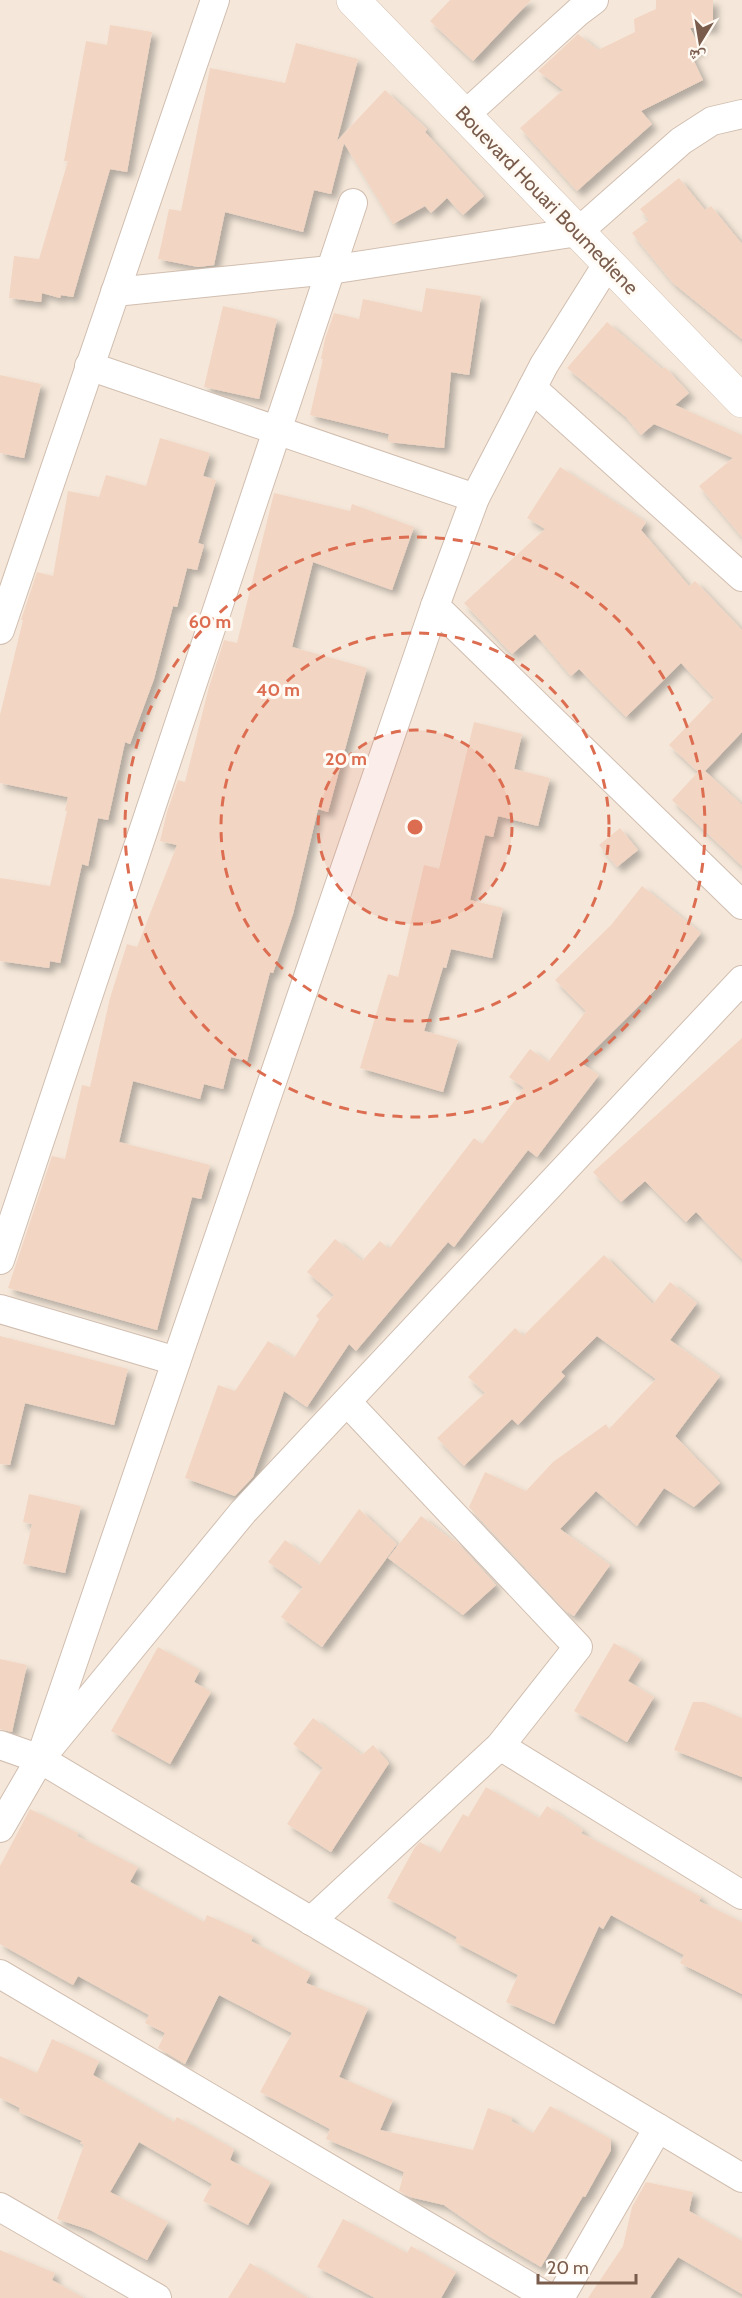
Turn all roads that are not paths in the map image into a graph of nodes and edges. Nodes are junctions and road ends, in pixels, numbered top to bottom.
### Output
1 (215, 0) edge
2 (353, 0) edge
3 (594, 0) edge
4 (742, 114) edge
5 (465, 116) junction
6 (352, 203) dead end
7 (578, 231) junction
8 (609, 263) junction
9 (330, 270) junction
10 (115, 292) junction
11 (89, 366) junction
12 (532, 388) junction
13 (742, 400) edge
14 (276, 432) junction
15 (475, 498) junction
16 (742, 577) edge
17 (435, 606) junction
18 (0, 630) edge
19 (742, 905) edge
20 (742, 980) edge
21 (0, 1260) edge
22 (0, 1309) edge
23 (176, 1361) junction
24 (347, 1402) junction
25 (0, 1745) edge
26 (500, 1746) junction
27 (40, 1759) junction
28 (0, 1828) edge
29 (742, 1895) edge
30 (310, 1921) junction
31 (0, 1974) edge
32 (658, 2127) junction
33 (742, 2178) edge
34 (0, 2207) edge
35 (157, 2298) edge
36 (549, 2298) edge
37 (560, 2298) edge

1 - 10 street
2 - 5 street, Bouevard Houari Boumediene
3 - 5 street
4 - 7 street
5 - 7 street, Bouevard Houari Boumediene
6 - 9 street
7 - 8 street, Bouevard Houari Boumediene
7 - 9 street
8 - 12 street
8 - 13 street, Bouevard Houari Boumediene
9 - 10 street
9 - 14 street
10 - 11 street
11 - 14 street
11 - 18 street
12 - 15 street
12 - 16 street
14 - 15 street
14 - 21 street
15 - 17 street
17 - 19 street
17 - 23 street
20 - 24 street
22 - 23 street
23 - 27 street
24 - 26 street
24 - 27 street
25 - 27 street
26 - 29 street
26 - 30 street
27 - 28 street
27 - 30 street
30 - 32 street
31 - 36 street
32 - 33 street
32 - 37 street
34 - 35 street

